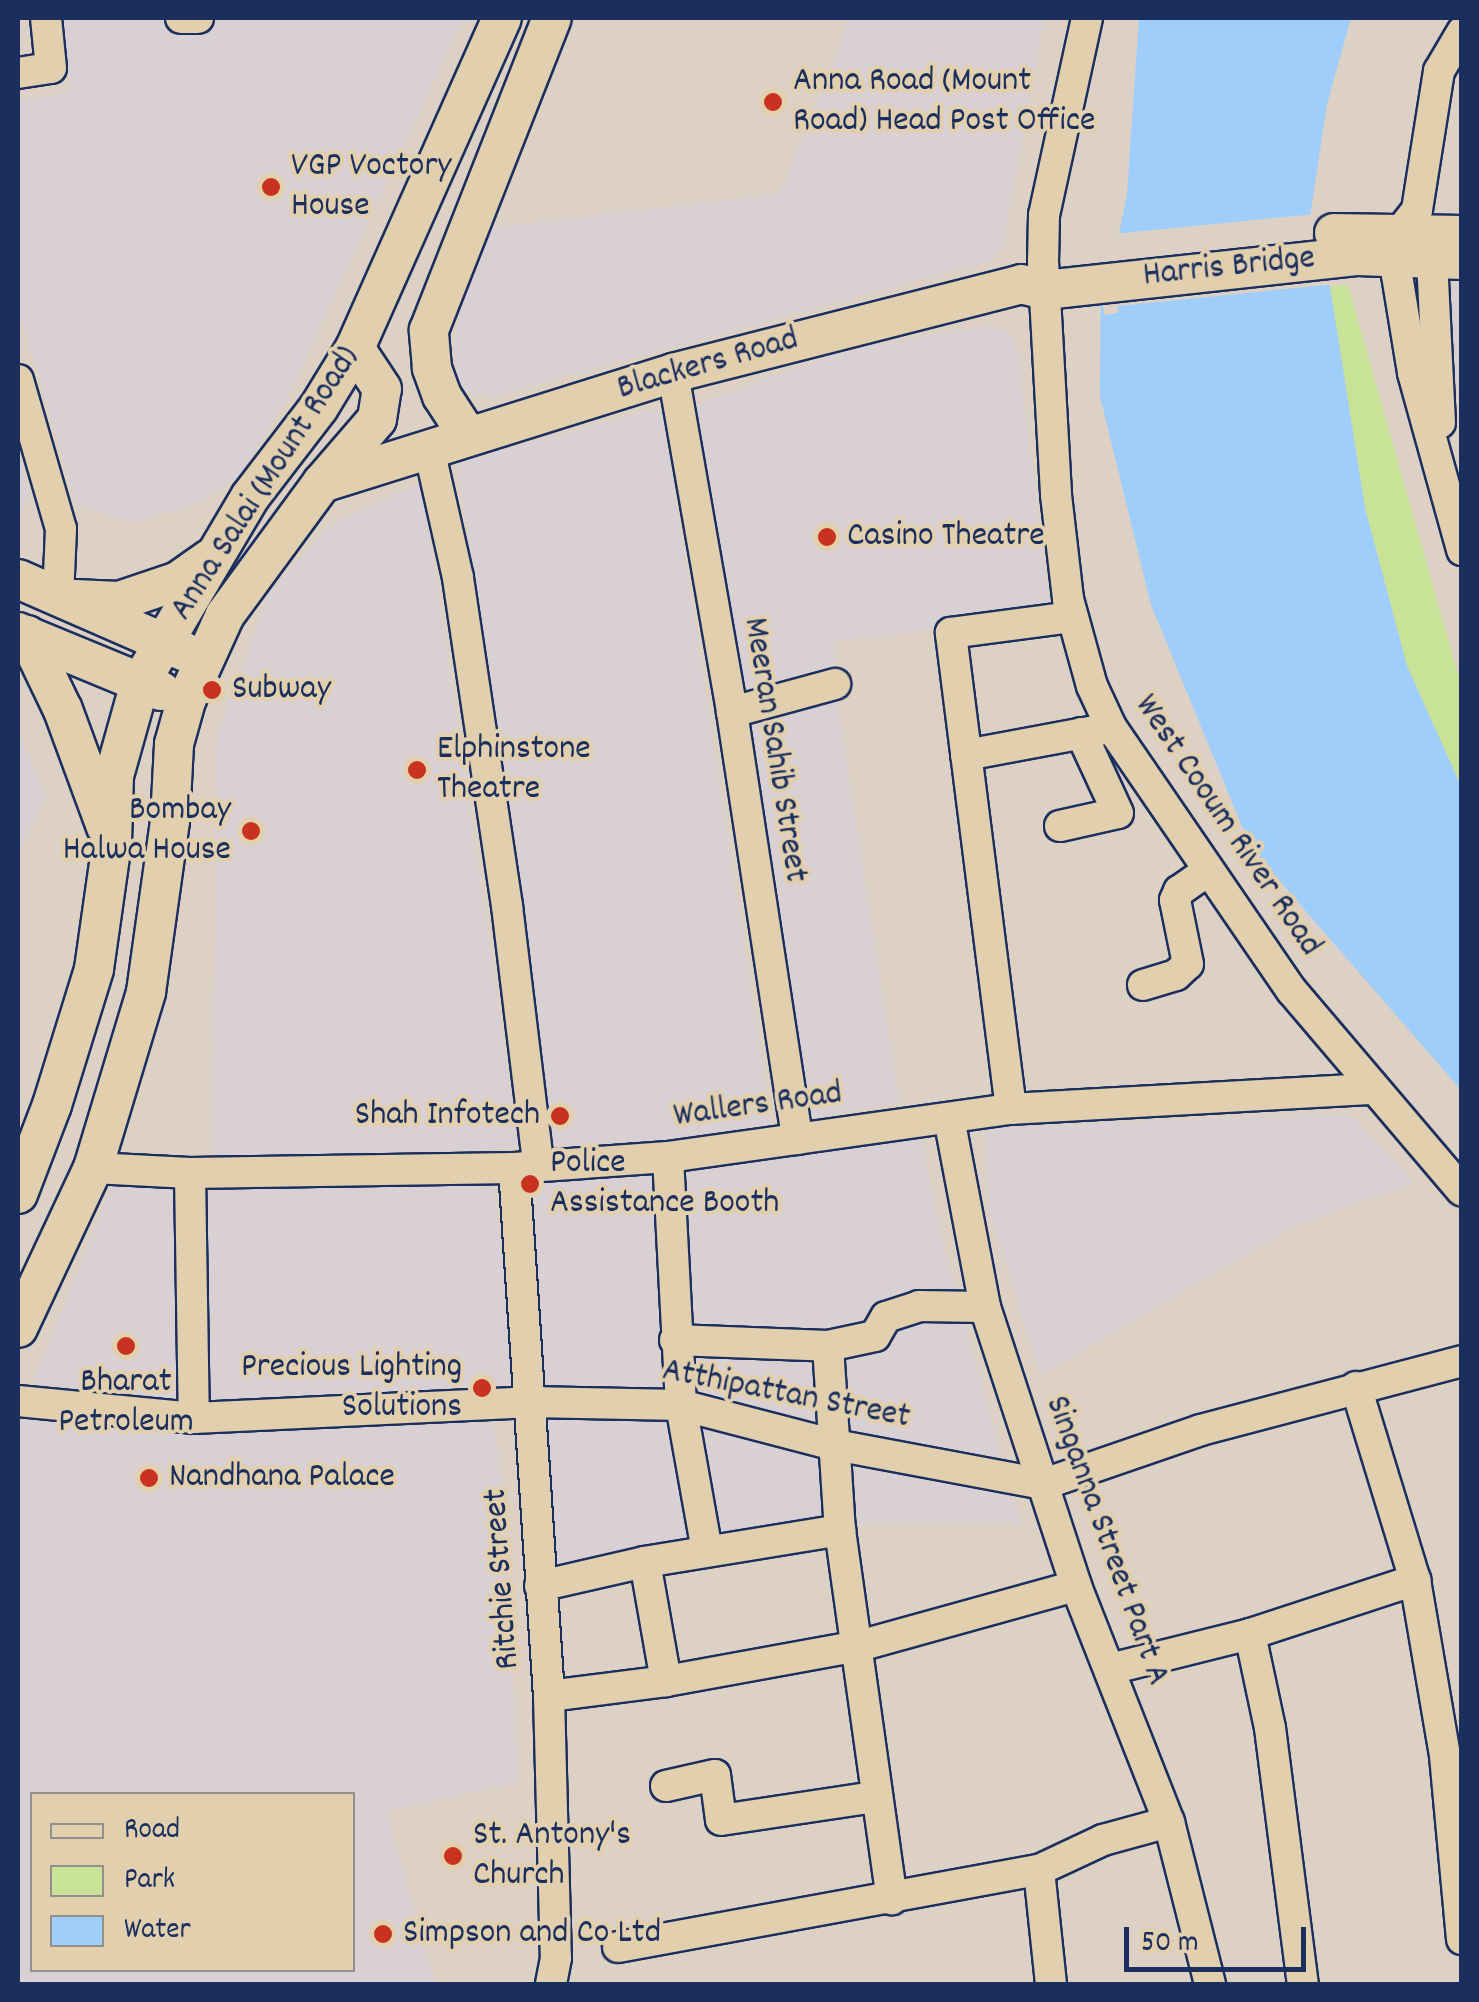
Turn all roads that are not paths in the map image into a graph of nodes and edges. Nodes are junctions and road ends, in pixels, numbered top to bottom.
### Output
1 (46, 18) edge
2 (182, 18) edge
3 (198, 18) edge
4 (502, 18) edge
5 (552, 18) edge
6 (1087, 18) edge
7 (1462, 32) edge
8 (18, 73) edge
9 (1429, 242) edge
10 (1099, 269) joint
11 (1037, 280) junction
12 (429, 330) junction
13 (362, 335) junction
14 (673, 374) junction
15 (18, 380) edge
16 (468, 436) junction
17 (429, 449) junction
18 (322, 483) junction
19 (1462, 550) edge
20 (210, 559) junction
21 (18, 579) edge
22 (58, 598) junction
23 (1070, 618) junction
24 (22, 633) edge
25 (163, 644) junction
26 (204, 659) junction
27 (140, 683) junction
28 (835, 684) dead end
29 (186, 701) junction
30 (732, 712) junction
31 (1096, 730) junction
32 (966, 755) junction
33 (1060, 826) dead end
34 (112, 843) junction
35 (1208, 871) junction
36 (1143, 986) dead end
37 (1372, 1089) junction
38 (1011, 1109) junction
39 (949, 1118) junction
40 (797, 1139) junction
41 (668, 1157) junction
42 (526, 1166) junction
43 (93, 1168) junction
44 (190, 1172) junction
45 (1462, 1191) edge
46 (18, 1194) edge
47 (985, 1306) junction
48 (18, 1328) edge
49 (675, 1340) junction
50 (828, 1346) junction
51 (1462, 1361) edge
52 (1356, 1387) junction
53 (18, 1400) edge
54 (529, 1402) junction
55 (681, 1405) junction
56 (194, 1418) junction
57 (835, 1444) junction
58 (1044, 1484) junction
59 (840, 1530) junction
60 (707, 1551) junction
61 (645, 1562) junction
62 (1415, 1580) junction
63 (540, 1586) junction
64 (1076, 1586) junction
65 (1250, 1634) junction
66 (859, 1646) junction
67 (1110, 1669) junction
68 (666, 1681) junction
69 (549, 1696) junction
70 (666, 1786) dead end
71 (875, 1797) junction
72 (1169, 1822) junction
73 (1039, 1870) junction
74 (892, 1898) junction
75 (1462, 1939) edge
76 (618, 1947) dead end
77 (551, 1984) edge
78 (1051, 1984) edge
79 (1210, 1984) edge
80 (1303, 1984) edge

1 - 8 street
2 - 3 street
4 - 13 main road, Anna Salai (Mount Road)
5 - 12 main road
6 - 11 street, West Cooum River Road
7 - 9 street
9 - 10 main road, Harris Bridge
9 - 19 street
10 - 11 main road, Blackers Road
11 - 14 main road, Blackers Road
11 - 23 street, West Cooum River Road
12 - 13 main road
12 - 16 main road
13 - 18 main road, Anna Salai (Mount Road)
13 - 20 main road, Anna Salai (Mount Road)
14 - 16 main road, Blackers Road
14 - 30 street, Meeran Sahib Street
15 - 22 street
16 - 17 main road, Blackers Road
17 - 18 main road, Blackers Road
17 - 42 street, Ritchie Street
18 - 26 main road, Anna Salai (Mount Road)
20 - 22 main road
20 - 25 main road, Anna Salai (Mount Road)
21 - 22 main road
22 - 25 main road
23 - 31 street, West Cooum River Road
23 - 32 street
24 - 27 main road
24 - 34 main road
25 - 26 main road
25 - 27 main road, Anna Salai (Mount Road)
26 - 29 main road, Anna Salai (Mount Road)
27 - 29 main road
27 - 34 main road, Anna Salai (Mount Road)
28 - 30 street
29 - 43 main road, Anna Salai (Mount Road)
30 - 40 street, Meeran Sahib Street
31 - 32 street
31 - 33 street
31 - 35 street, West Cooum River Road
32 - 38 street
34 - 46 main road, Anna Salai (Mount Road)
35 - 36 street
35 - 37 street, West Cooum River Road
37 - 38 street, Wallers Road
37 - 45 street, West Cooum River Road
38 - 39 street, Wallers Road
39 - 40 street, Wallers Road
39 - 47 street, Singanna Street Part A
40 - 41 street, Wallers Road
41 - 42 street, Wallers Road
41 - 49 street
42 - 44 street, Wallers Road
42 - 54 street, Ritchie Street
43 - 44 street, Wallers Road
43 - 48 main road, Anna Salai (Mount Road)
44 - 56 street
47 - 50 street
47 - 58 street, Singanna Street Part A
49 - 50 street
49 - 55 street
50 - 57 street
51 - 52 street, Atthipattan Street
52 - 58 street, Atthipattan Street
52 - 62 street
53 - 56 street, Atthipattan Street
54 - 55 street, Atthipattan Street
54 - 56 street, Atthipattan Street
54 - 63 street, Ritchie Street
55 - 57 street, Atthipattan Street
55 - 60 street
57 - 58 street, Atthipattan Street
57 - 59 street
58 - 64 street, Singanna Street Part A
59 - 60 street
59 - 66 street
60 - 61 street
61 - 63 street
61 - 68 street
62 - 65 street
62 - 75 street
63 - 69 street, Ritchie Street
64 - 66 street
64 - 67 street, Singanna Street Part A
65 - 67 street
65 - 80 street
66 - 68 street
66 - 71 street
67 - 72 street, Singanna Street Part A
68 - 69 street
69 - 77 street, Ritchie Street
70 - 71 street
71 - 74 street
72 - 73 street
72 - 79 street, Singanna Street Part A
73 - 74 street
73 - 78 street
74 - 76 street

